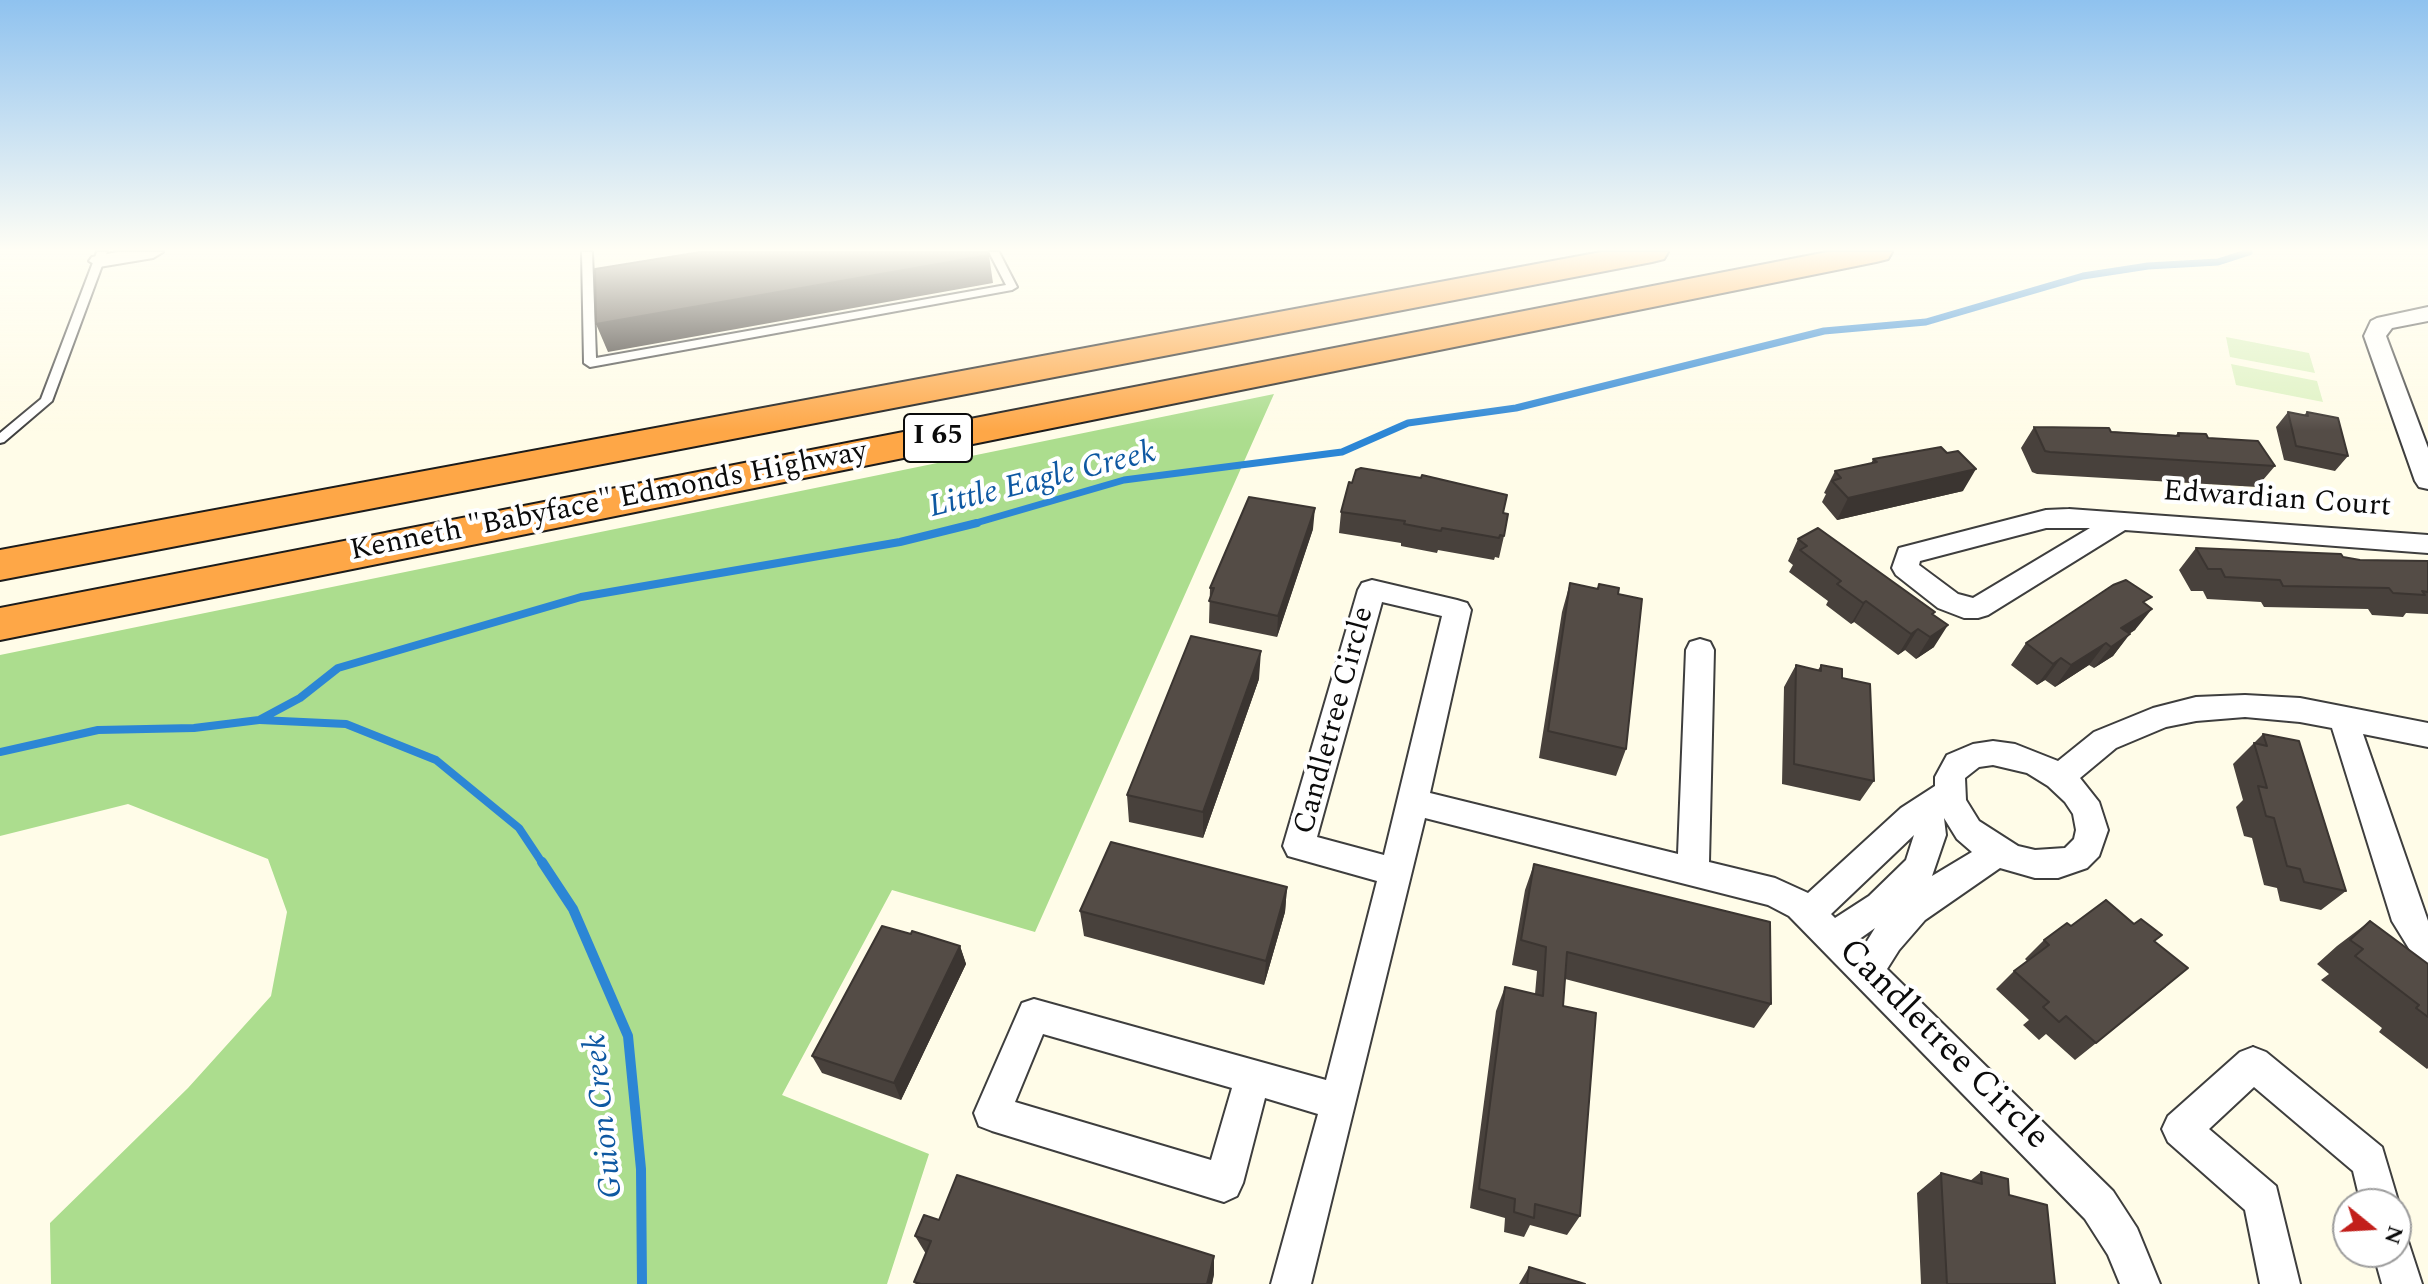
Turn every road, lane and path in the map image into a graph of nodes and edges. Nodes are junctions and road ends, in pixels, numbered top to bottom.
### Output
1 (79, 312) edge
2 (589, 312) edge
3 (874, 312) edge
4 (1336, 312) edge
5 (1574, 312) edge
6 (2428, 314) edge
7 (0, 439) edge
8 (2428, 481) edge
9 (2121, 521) junction
10 (2428, 544) edge
11 (0, 565) edge
12 (0, 624) edge
13 (1700, 650) dead end
14 (2343, 717) junction
15 (2428, 735) edge
16 (2059, 777) junction
17 (1938, 799) junction
18 (1413, 802) junction
19 (1999, 852) junction
20 (1396, 872) junction
21 (1693, 872) junction
22 (1810, 913) junction
23 (1835, 937) junction
24 (2428, 949) edge
25 (1868, 971) junction
26 (1253, 1077) junction
27 (1339, 1102) junction
28 (2376, 1188) edge
29 (1291, 1284) edge
30 (2140, 1284) edge
31 (2280, 1284) edge

1 - 7 lane
2 - 3 lane
4 - 11 highway, Kenneth "Babyface" Edmonds Highway / I 65
5 - 12 highway, Kenneth "Babyface" Edmonds Highway / I 65
6 - 8 street
9 - 9 street, Edwardian Court
9 - 10 street, Edwardian Court
13 - 21 street
14 - 15 street
14 - 16 street
14 - 24 street
16 - 17 street
16 - 19 street
17 - 19 street
17 - 22 street
17 - 23 street
18 - 20 street, Candletree Circle
18 - 20 street, Candletree Circle
18 - 21 street, Candletree Circle
19 - 25 street
20 - 27 street, Candletree Circle
21 - 22 street, Candletree Circle
22 - 23 street, Candletree Circle
23 - 25 street, Candletree Circle
25 - 30 street, Candletree Circle
26 - 26 street
26 - 27 street
27 - 29 street, Candletree Circle
28 - 31 street

